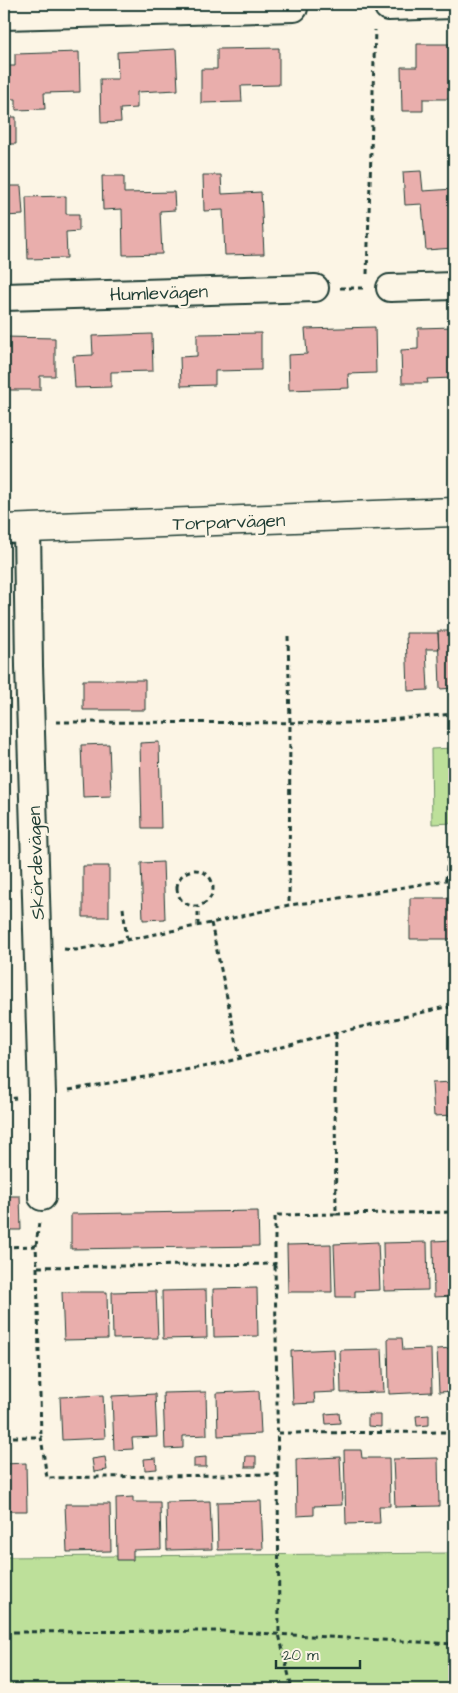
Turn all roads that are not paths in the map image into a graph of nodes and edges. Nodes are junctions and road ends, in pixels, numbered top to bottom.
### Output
1 (454, 5) edge
2 (382, 7) road end
3 (294, 8) road end
4 (4, 16) edge
5 (374, 285) road end
6 (454, 286) edge
7 (315, 288) road end
8 (4, 297) edge
9 (454, 512) edge
10 (15, 529) edge
11 (42, 1197) dead end

1 - 2 street
3 - 4 street
5 - 6 street
7 - 8 street, Humlevägen
9 - 10 street, Torparvägen
10 - 11 street, Skördevägen

